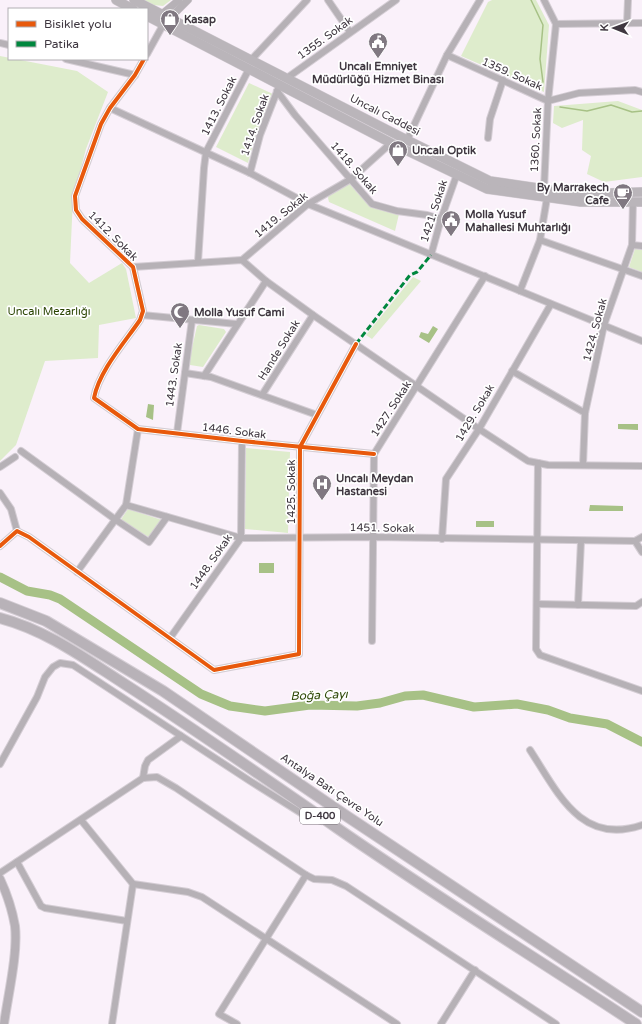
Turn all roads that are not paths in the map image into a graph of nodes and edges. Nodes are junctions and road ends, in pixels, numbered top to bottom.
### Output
1 (134, 0) edge
2 (179, 0) edge
3 (188, 0) edge
4 (307, 0) edge
5 (328, 0) edge
6 (394, 0) edge
7 (480, 0) edge
8 (544, 0) edge
9 (628, 0) edge
10 (116, 4) edge
11 (130, 8) edge
12 (147, 8) edge
13 (148, 9) edge
14 (148, 16) edge
15 (165, 19) junction
16 (627, 23) junction
17 (642, 23) edge
18 (556, 24) junction
19 (350, 32) junction
20 (148, 52) edge
21 (447, 56) junction
22 (73, 60) edge
23 (143, 60) edge
24 (88, 62) edge
25 (250, 65) junction
26 (135, 76) junction
27 (503, 80) junction
28 (281, 85) junction
29 (642, 92) edge
30 (548, 101) junction
31 (110, 108) junction
32 (488, 138) dead end
33 (407, 140) junction
34 (391, 143) junction
35 (206, 152) junction
36 (250, 173) junction
37 (457, 174) junction
38 (351, 179) junction
39 (642, 192) edge
40 (546, 194) junction
41 (637, 202) edge
42 (308, 204) junction
43 (440, 220) junction
44 (540, 240) junction
45 (632, 246) junction
46 (642, 246) edge
47 (430, 255) junction
48 (242, 260) junction
49 (198, 262) junction
50 (133, 267) junction
51 (623, 269) junction
52 (486, 276) junction
53 (642, 276) edge
54 (266, 281) junction
55 (520, 290) junction
56 (551, 304) junction
57 (142, 315) junction
58 (313, 315) junction
59 (192, 320) junction
60 (237, 324) junction
61 (604, 326) junction
62 (642, 341) edge
63 (356, 344) junction
64 (512, 371) junction
65 (185, 373) junction
66 (204, 376) junction
67 (418, 387) junction
68 (262, 395) junction
69 (585, 413) junction
70 (317, 415) junction
71 (138, 429) junction
72 (478, 429) junction
73 (177, 433) junction
74 (242, 441) junction
75 (300, 447) junction
76 (21, 451) dead end
77 (374, 454) junction
78 (15, 457) dead end
79 (538, 463) junction
80 (583, 465) junction
81 (642, 466) edge
82 (0, 467) edge
83 (0, 493) edge
84 (126, 505) junction
85 (167, 517) junction
86 (116, 520) junction
87 (17, 531) junction
88 (300, 537) junction
89 (642, 537) edge
90 (241, 538) junction
91 (372, 538) junction
92 (442, 539) junction
93 (538, 541) junction
94 (581, 541) junction
95 (635, 541) junction
96 (0, 546) edge
97 (642, 552) edge
98 (77, 572) junction
99 (642, 602) edge
100 (0, 603) edge
101 (537, 604) junction
102 (578, 604) junction
103 (0, 618) edge
104 (170, 638) junction
105 (372, 641) dead end
106 (642, 691) edge
107 (181, 736) junction
108 (530, 750) dead end
109 (0, 764) edge
110 (144, 778) junction
111 (81, 820) junction
112 (642, 825) edge
113 (338, 829) junction
114 (17, 862) junction
115 (0, 873) edge
116 (306, 875) junction
117 (0, 879) edge
118 (133, 884) junction
119 (127, 921) junction
120 (267, 938) junction
121 (475, 970) junction
122 (642, 1012) edge
123 (4, 1024) edge
124 (112, 1024) edge
125 (237, 1024) edge
126 (397, 1024) edge
127 (441, 1024) edge
128 (556, 1024) edge
129 (636, 1024) edge

1 - 12 main road, Uncalı Caddesi
2 - 15 street
3 - 15 street
4 - 25 street, 1413. Sokak
5 - 19 street
6 - 19 street, 1355. Sokak
7 - 21 street
8 - 18 street
9 - 16 street
10 - 11 main road
13 - 15 main road, Uncalı Caddesi
14 - 15 main road, Uncalı Caddesi
15 - 20 street
15 - 25 main road, Uncalı Caddesi
16 - 17 street
16 - 18 street
18 - 30 street, 1360. Sokak
19 - 28 street, 1355. Sokak
21 - 27 street, 1359. Sokak
21 - 33 street
22 - 24 street
23 - 26 street, 1412. Sokak
24 - 26 street
25 - 28 main road, Uncalı Caddesi
25 - 35 street, 1413. Sokak
26 - 31 street, 1412. Sokak
27 - 30 street, 1359. Sokak
27 - 32 street
28 - 33 main road, Uncalı Caddesi
28 - 34 main road, Uncalı Caddesi
28 - 36 street, 1414. Sokak
28 - 38 street, 1418. Sokak
29 - 30 street, 1359. Sokak
30 - 40 street, 1360. Sokak
31 - 35 street
31 - 50 street, 1412. Sokak
33 - 40 main road, Uncalı Caddesi
34 - 37 main road, Uncalı Caddesi
34 - 38 street, 1419. Sokak
35 - 36 street
35 - 49 street
36 - 42 street
37 - 40 main road, Uncalı Caddesi
37 - 43 street, 1421. Sokak
38 - 42 street, 1419. Sokak
38 - 43 street, 1418. Sokak
39 - 40 main road, Uncalı Caddesi
40 - 41 main road, Uncalı Caddesi
40 - 44 street, 1360. Sokak
41 - 45 street, 1424. Sokak
42 - 47 street
42 - 48 street, 1419. Sokak
43 - 47 street, 1421. Sokak
44 - 51 street
44 - 55 street, 1360. Sokak
45 - 46 street
45 - 51 street, 1424. Sokak
47 - 52 street
48 - 49 street
48 - 54 street
49 - 50 street
50 - 57 street, 1412. Sokak
51 - 53 street
51 - 61 street, 1424. Sokak
52 - 55 street
52 - 67 street, 1427. Sokak
54 - 58 street
54 - 60 street
55 - 56 street
56 - 61 street
56 - 64 street, 1429. Sokak
57 - 59 street
57 - 71 street, 1446. Sokak
58 - 63 street
58 - 68 street, Hande Sokak
59 - 60 street
59 - 65 street, 1443. Sokak
60 - 66 street
61 - 62 street
61 - 69 street, 1424. Sokak
63 - 67 street
63 - 70 street, 1425. Sokak
64 - 69 street
64 - 72 street, 1429. Sokak
65 - 66 street
65 - 73 street, 1443. Sokak
66 - 68 street
67 - 72 street
67 - 77 street, 1427. Sokak
68 - 70 street
69 - 80 street, 1424. Sokak
70 - 75 street, 1425. Sokak
71 - 73 street, 1446. Sokak
71 - 84 street
72 - 79 street
72 - 92 street, 1429. Sokak
73 - 74 street, 1446. Sokak
74 - 75 street, 1446. Sokak
74 - 90 street, 1448. Sokak
75 - 77 street, 1446. Sokak
75 - 88 street, 1425. Sokak
76 - 86 street
77 - 91 street, 1427. Sokak
78 - 82 street
79 - 80 street
79 - 93 street
80 - 81 street
83 - 87 street
84 - 85 street, 1451. Sokak
84 - 86 street
85 - 86 street
85 - 90 street, 1451. Sokak
86 - 98 street
87 - 96 street
87 - 98 street
88 - 90 street, 1451. Sokak
88 - 91 street, 1451. Sokak
88 - 104 street, 1425. Sokak
89 - 95 street, 1451. Sokak
90 - 104 street, 1448. Sokak
91 - 92 street, 1451. Sokak
91 - 105 street, 1427. Sokak
92 - 93 street, 1451. Sokak
93 - 94 street, 1451. Sokak
93 - 101 street
94 - 95 street, 1451. Sokak
94 - 102 street
95 - 97 street
98 - 104 street
99 - 102 street
100 - 122 highway, Antalya Batı Çevre Yolu
101 - 102 street
101 - 106 street
103 - 113 highway, D-400
107 - 109 street
107 - 110 street
107 - 113 street
108 - 112 street
110 - 111 street
110 - 116 street
111 - 114 street
111 - 118 street
113 - 129 highway, D-400
114 - 115 street
114 - 119 street
116 - 120 street
116 - 121 street
117 - 123 main road
118 - 119 street
118 - 120 street
119 - 124 street
120 - 125 street
120 - 126 street
121 - 127 street
121 - 128 street

